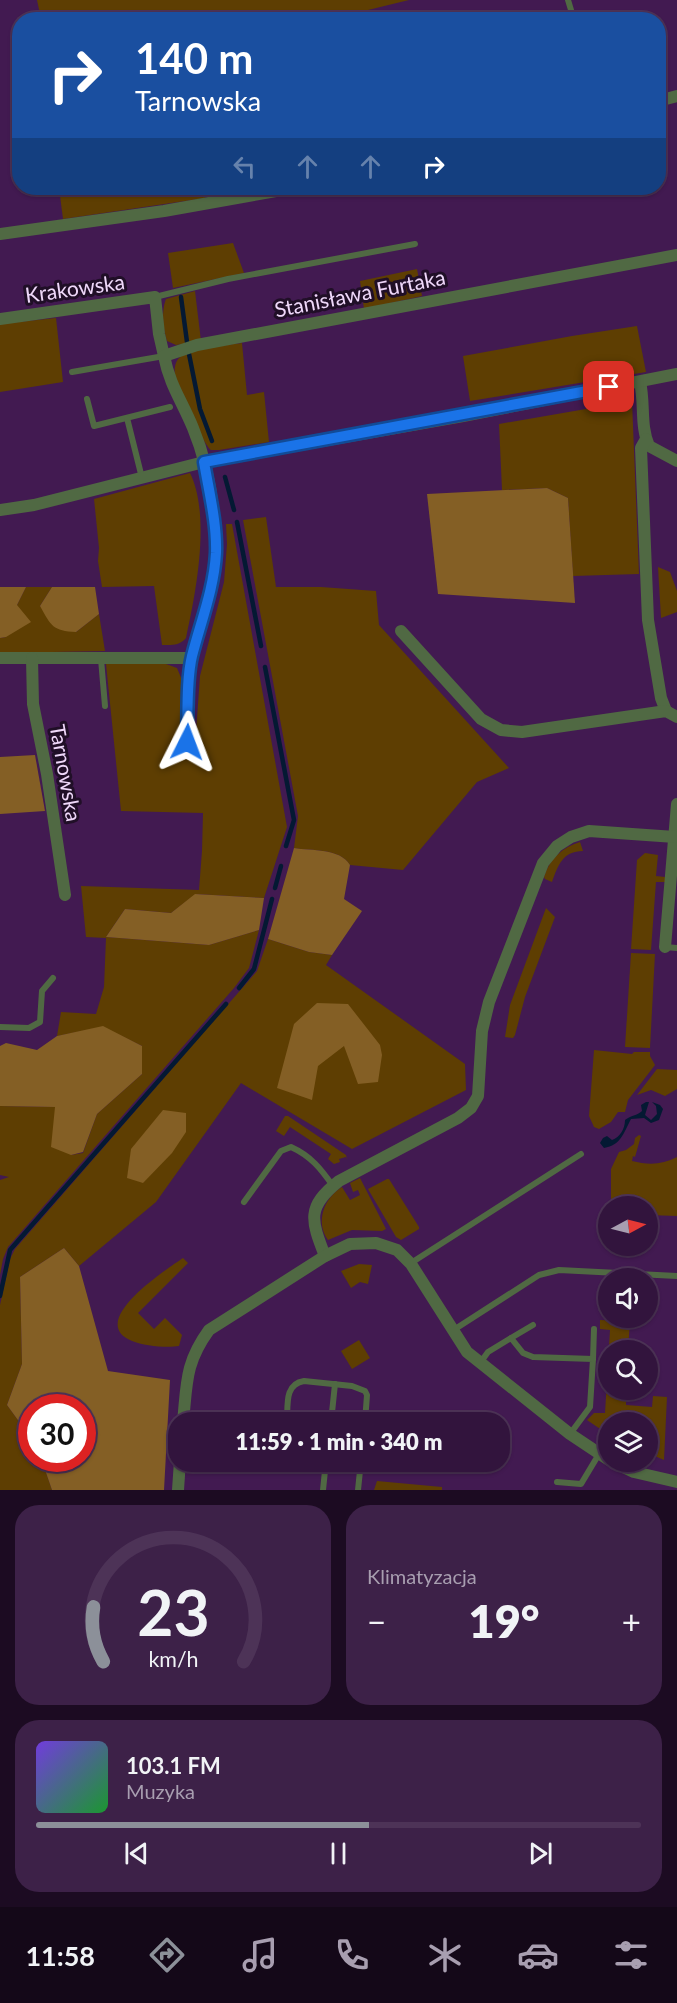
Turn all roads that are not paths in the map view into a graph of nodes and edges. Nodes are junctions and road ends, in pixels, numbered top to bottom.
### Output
1 (254, 195) edge
2 (0, 234) edge
3 (415, 244) dead end
4 (677, 255) edge
5 (155, 297) junction
6 (0, 319) edge
7 (164, 356) junction
8 (72, 372) dead end
9 (677, 374) edge
10 (640, 382) junction
11 (87, 399) dead end
12 (170, 407) dead end
13 (127, 418) junction
14 (646, 439) junction
15 (677, 461) edge
16 (204, 462) junction
17 (142, 478) junction
18 (0, 510) edge
19 (401, 631) dead end
20 (0, 658) edge
21 (32, 658) junction
22 (101, 658) junction
23 (192, 658) junction
24 (105, 706) dead end
25 (671, 714) edge
26 (187, 742) dead end
27 (677, 804) edge
28 (675, 837) junction
29 (674, 870) edge
30 (65, 895) dead end
31 (671, 948) edge
32 (53, 978) dead end
33 (0, 1027) edge
34 (581, 1154) dead end
35 (333, 1186) junction
36 (244, 1202) dead end
37 (325, 1256) junction
38 (411, 1264) junction
39 (677, 1276) edge
40 (533, 1325) dead end
41 (594, 1329) dead end
42 (452, 1331) junction
43 (511, 1338) junction
44 (592, 1359) junction
45 (480, 1363) junction
46 (335, 1384) junction
47 (184, 1412) edge
48 (288, 1412) edge
49 (332, 1412) edge
50 (366, 1412) edge
51 (570, 1434) junction
52 (598, 1453) edge
53 (598, 1466) edge
54 (179, 1472) edge
55 (325, 1472) edge
56 (360, 1472) edge
57 (634, 1472) edge
58 (557, 1482) dead end
59 (677, 1482) edge
60 (177, 1490) edge
61 (323, 1490) edge
62 (358, 1490) edge

1 - 2 street
3 - 5 lane
4 - 7 street, Stanisława Furtaka
5 - 6 street, Krakowska
5 - 7 street
7 - 8 lane
7 - 16 street
9 - 10 street
10 - 14 street
10 - 16 street
11 - 13 lane
12 - 13 lane
13 - 17 lane
14 - 15 street
14 - 25 street
16 - 17 street
16 - 23 street
17 - 18 street
19 - 25 street
20 - 21 street
21 - 22 street
21 - 30 street, Tarnowska
22 - 23 street
22 - 24 lane
23 - 26 street
27 - 28 street
28 - 29 street
28 - 35 street
29 - 31 street
32 - 33 lane
34 - 38 lane
35 - 36 lane
35 - 37 street
37 - 38 street
37 - 47 street
38 - 42 street
39 - 42 lane
40 - 43 lane
41 - 44 lane
42 - 45 street
43 - 44 lane
43 - 45 lane
44 - 51 lane
45 - 51 street
46 - 48 lane
46 - 49 lane
46 - 50 lane
51 - 52 street
53 - 58 lane
54 - 60 street
55 - 61 lane
56 - 62 lane
57 - 59 street

